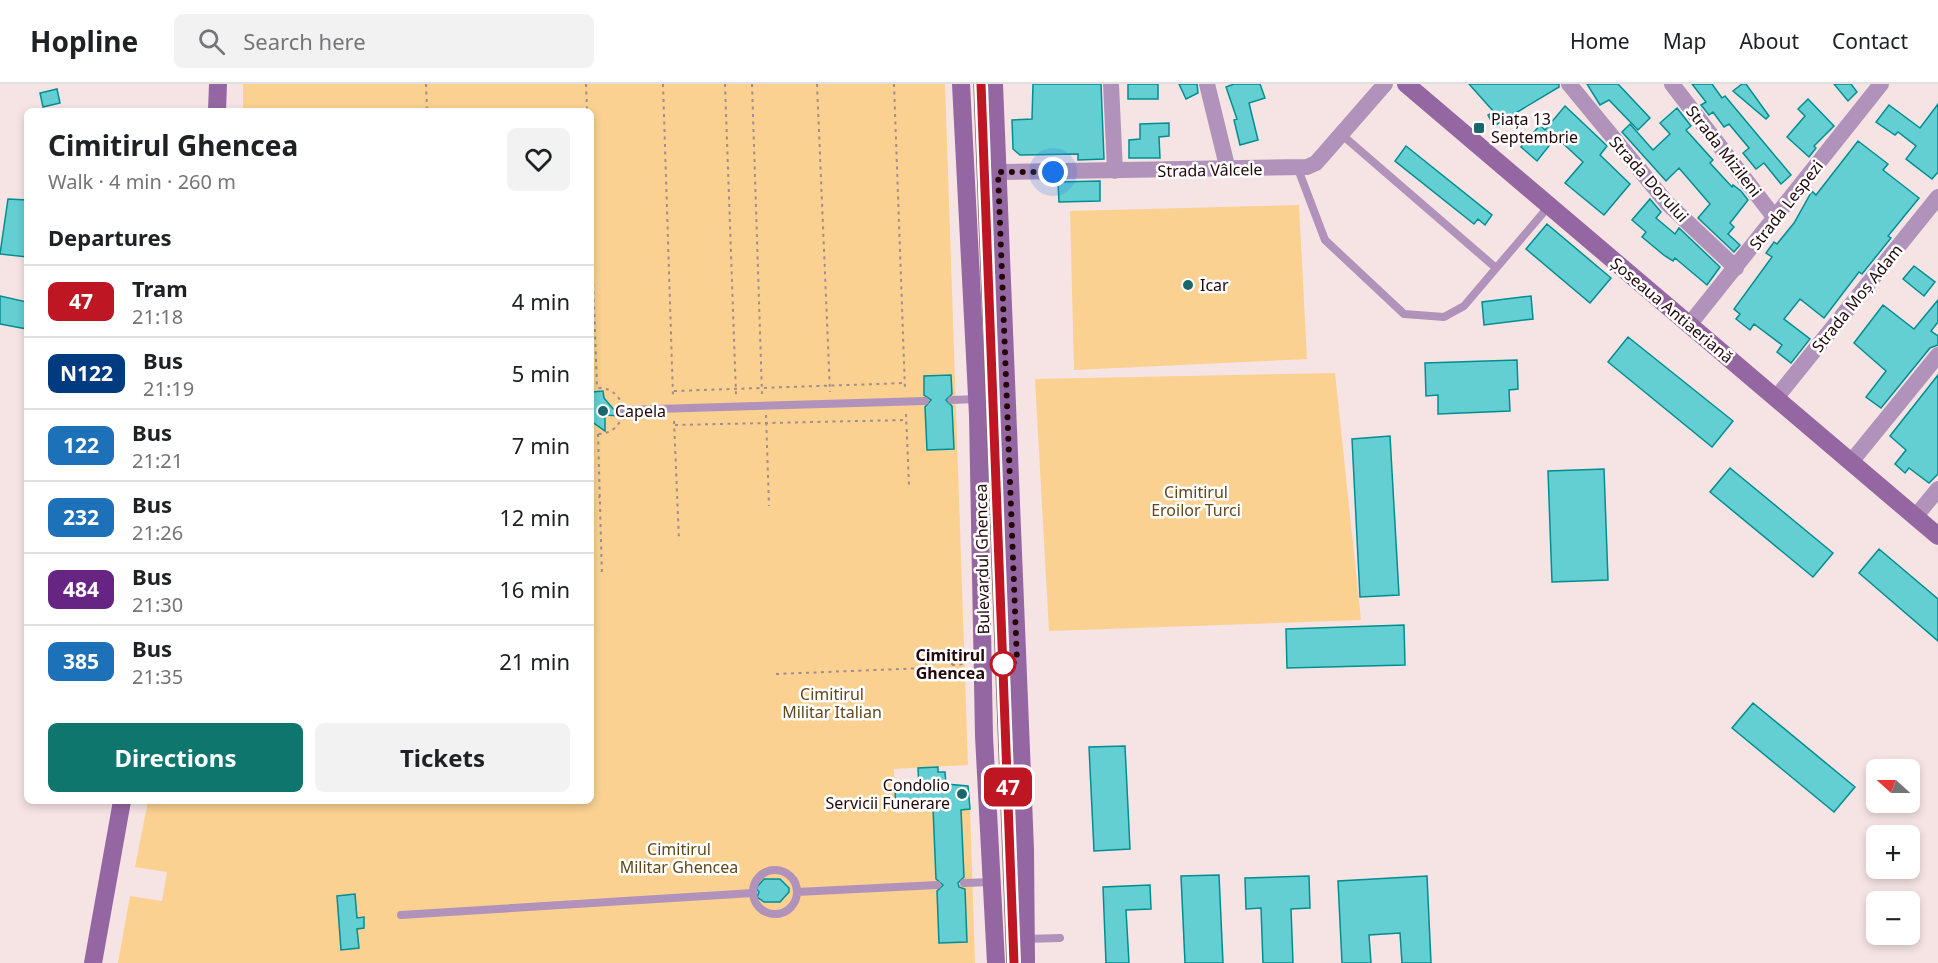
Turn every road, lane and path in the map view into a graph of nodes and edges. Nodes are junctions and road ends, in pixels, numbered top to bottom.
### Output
1 (218, 84) edge
2 (426, 84) edge
3 (586, 84) edge
4 (663, 84) edge
5 (725, 84) edge
6 (752, 84) edge
7 (818, 84) edge
8 (894, 84) edge
9 (961, 84) edge
10 (994, 84) edge
11 (1111, 84) edge
12 (1207, 84) edge
13 (1385, 84) edge
14 (1406, 84) edge
15 (1569, 84) edge
16 (1672, 84) edge
17 (1874, 87) edge
18 (217, 108) edge
19 (427, 108) edge
20 (587, 108) edge
21 (1341, 134) junction
22 (1298, 169) junction
23 (1228, 170) junction
24 (1115, 171) junction
25 (998, 172) junction
26 (1938, 196) edge
27 (1549, 206) junction
28 (1775, 218) junction
29 (1496, 268) junction
30 (1736, 268) junction
31 (1689, 325) junction
32 (594, 330) edge
33 (1938, 355) edge
34 (904, 383) junction
35 (830, 386) junction
36 (597, 388) dead end
37 (761, 388) junction
38 (736, 389) junction
39 (673, 391) junction
40 (1006, 398) junction
41 (1776, 398) junction
42 (977, 399) junction
43 (952, 400) dead end
44 (905, 401) junction
45 (925, 401) dead end
46 (831, 404) junction
47 (764, 406) junction
48 (737, 407) junction
49 (674, 409) junction
50 (623, 410) dead end
51 (906, 420) junction
52 (767, 423) junction
53 (674, 425) junction
54 (598, 434) dead end
55 (1851, 462) junction
56 (909, 485) dead end
57 (1938, 489) edge
58 (600, 497) junction
59 (594, 498) edge
60 (769, 506) dead end
61 (1916, 516) junction
62 (1938, 536) edge
63 (679, 541) dead end
64 (602, 576) dead end
65 (975, 664) dead end
66 (951, 665) junction
67 (926, 668) junction
68 (776, 674) dead end
69 (121, 804) edge
70 (1025, 881) junction
71 (992, 882) junction
72 (964, 884) dead end
73 (937, 885) dead end
74 (797, 892) junction
75 (753, 893) junction
76 (401, 915) dead end
77 (1060, 938) dead end
78 (1025, 939) junction
79 (93, 963) edge
80 (996, 963) edge
81 (1026, 963) edge

1 - 18 main road
2 - 19 path
3 - 20 path
4 - 39 path
5 - 38 path
6 - 37 path
7 - 35 path
8 - 34 path
9 - 42 main road, Bulevardul Ghencea
10 - 25 main road, Bulevardul Ghencea
11 - 24 street
12 - 23 street
13 - 21 street, Strada Vâlcele
14 - 27 main road, Șoseaua Antiaeriană
15 - 30 street, Strada Dorului
16 - 28 street, Strada Mizileni
17 - 28 street, Strada Lespezi
21 - 22 street, Strada Vâlcele
21 - 29 lane
22 - 23 street, Strada Vâlcele
22 - 29 lane
23 - 24 street, Strada Vâlcele
24 - 25 street, Strada Vâlcele
25 - 40 main road, Bulevardul Ghencea
26 - 41 street, Strada Moș Adam
27 - 29 lane
27 - 31 main road, Șoseaua Antiaeriană
28 - 30 street, Strada Lespezi
30 - 31 street, Strada Lespezi
31 - 41 main road, Șoseaua Antiaeriană
32 - 36 path
33 - 55 street
34 - 35 path
34 - 44 path
35 - 37 path
35 - 46 path
37 - 38 path
37 - 47 path
38 - 39 path
38 - 48 path
39 - 49 path
40 - 42 main road
40 - 70 main road, Bulevardul Ghencea
41 - 55 main road, Șoseaua Antiaeriană
42 - 43 lane
42 - 71 main road, Bulevardul Ghencea
44 - 45 lane
44 - 46 lane
44 - 51 path
46 - 47 lane
47 - 48 lane
47 - 52 path
48 - 49 lane
49 - 50 lane
49 - 53 path
51 - 52 path
51 - 56 path
52 - 53 path
52 - 60 path
53 - 63 path
54 - 58 path
55 - 61 main road, Șoseaua Antiaeriană
57 - 61 street
58 - 59 path
58 - 64 path
61 - 62 main road, Șoseaua Antiaeriană
65 - 66 path
66 - 67 path
66 - 67 path
67 - 68 path
69 - 79 main road
70 - 71 main road
70 - 78 main road, Bulevardul Ghencea
71 - 72 lane
71 - 80 main road, Bulevardul Ghencea
73 - 74 lane
74 - 75 lane
74 - 75 lane
75 - 76 lane
77 - 78 lane
78 - 81 main road, Bulevardul Ghencea

